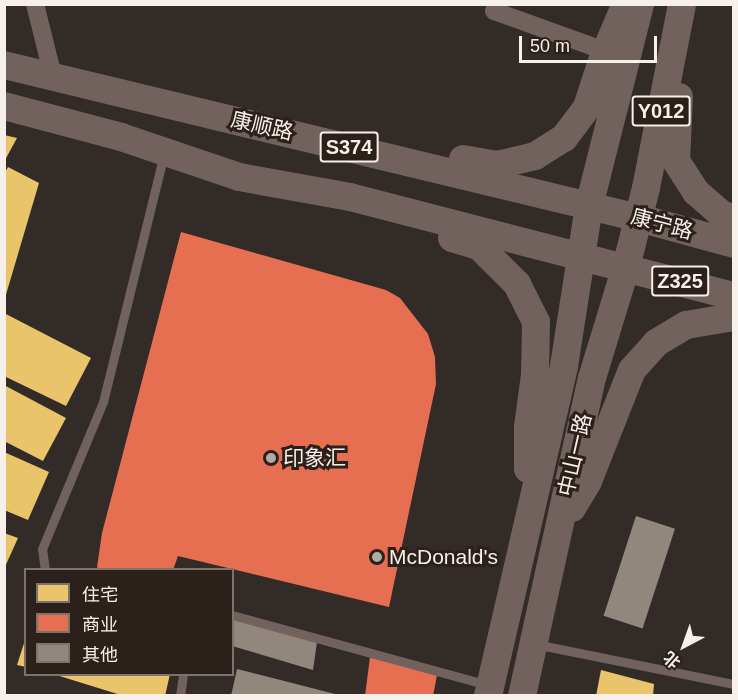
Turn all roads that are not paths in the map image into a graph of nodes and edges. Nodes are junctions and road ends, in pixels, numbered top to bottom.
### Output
1 (35, 4) edge
2 (626, 4) edge
3 (640, 4) edge
4 (682, 4) edge
5 (687, 4) edge
6 (491, 8) edge
7 (605, 51) junction
8 (4, 65) edge
9 (53, 76) junction
10 (4, 106) edge
11 (358, 150) junction
12 (165, 152) junction
13 (239, 177) junction
14 (589, 206) junction
15 (639, 218) junction
16 (734, 219) edge
17 (734, 244) edge
18 (582, 257) junction
19 (626, 267) junction
20 (734, 296) edge
21 (734, 317) edge
22 (527, 524) junction
23 (557, 533) junction
24 (45, 568) edge
25 (234, 616) edge
26 (533, 644) junction
27 (183, 676) edge
28 (734, 684) edge
29 (489, 691) edge
30 (180, 696) edge
31 (522, 696) edge

1 - 9 street
2 - 7 main road
3 - 14 main road, Y012
4 - 15 main road, Y012
5 - 16 main road
6 - 7 street
7 - 11 main road
8 - 9 main road, 康顺路 / S374
9 - 11 main road, 康顺路 / S374
10 - 12 main road, S374
11 - 14 main road, 康顺路 / S374
12 - 13 main road, S374
12 - 24 lane
13 - 18 main road, S374
13 - 22 main road
14 - 15 main road, 康宁路 / S374
14 - 18 main road, 中山一路
15 - 17 main road, 康宁路 / Z325
15 - 19 main road, 中山一路
18 - 19 main road, S374
18 - 22 main road, 中山一路
19 - 20 main road, Z325
19 - 23 main road, 中山一路
21 - 23 main road
22 - 29 main road
23 - 26 main road, 中山一路
25 - 29 lane
26 - 28 lane
26 - 31 main road, 中山一路
27 - 30 lane

